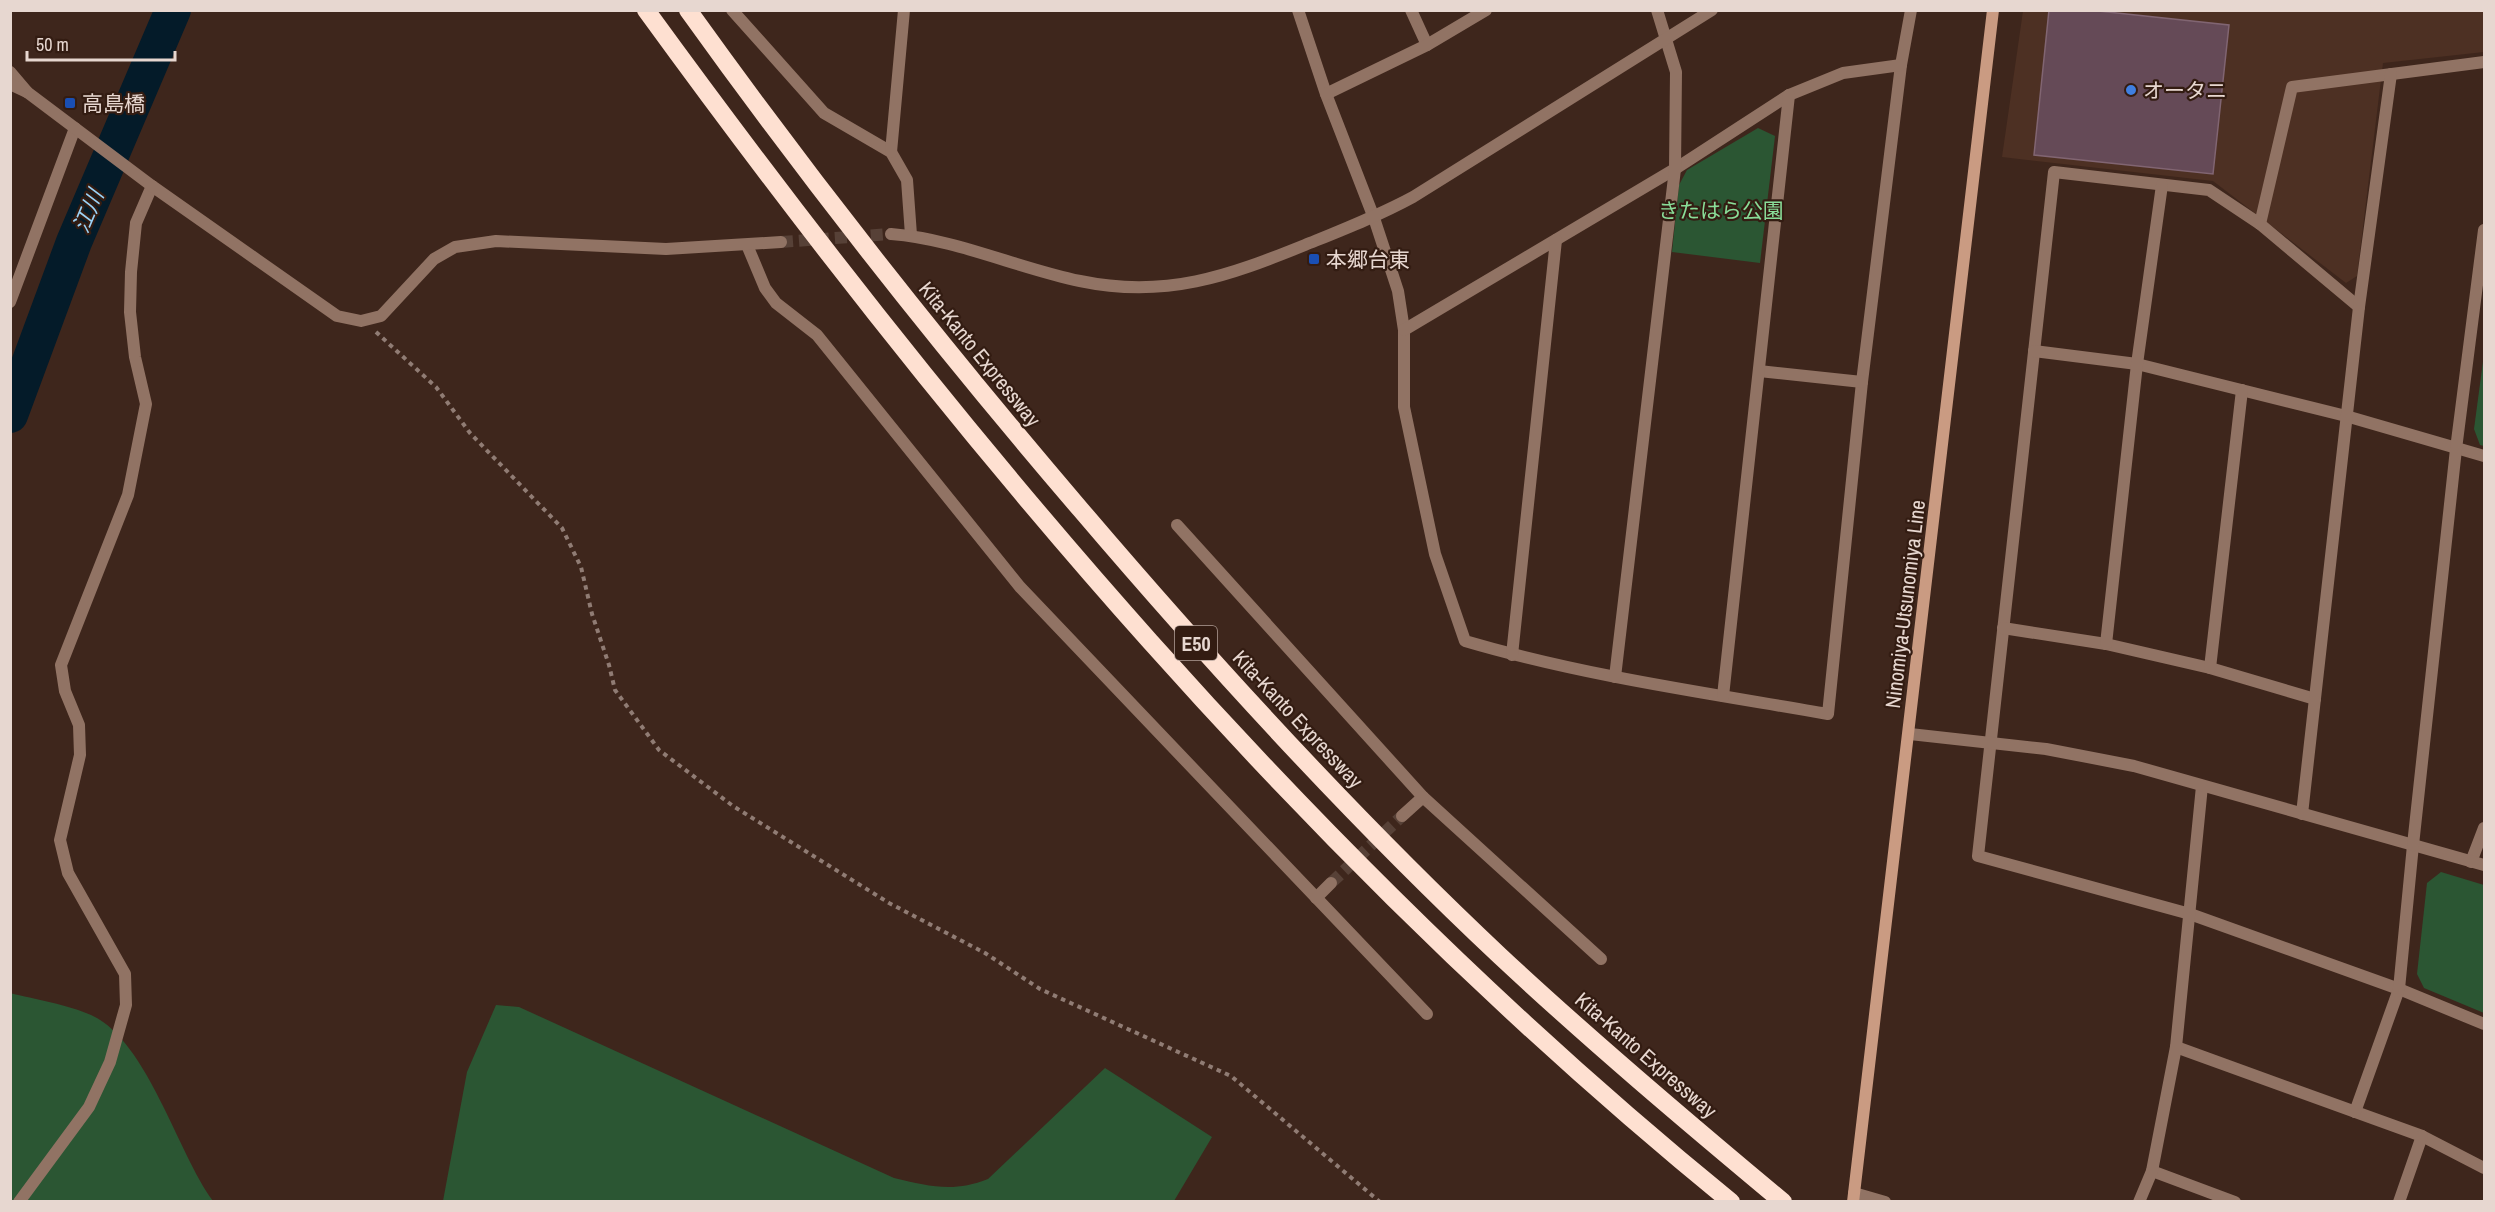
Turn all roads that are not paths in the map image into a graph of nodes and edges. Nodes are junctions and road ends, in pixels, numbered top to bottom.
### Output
1 (646, 10) edge
2 (688, 10) edge
3 (732, 10) edge
4 (904, 10) edge
5 (1298, 10) edge
6 (1411, 10) edge
7 (1486, 10) edge
8 (1657, 10) edge
9 (1712, 10) edge
10 (1911, 10) edge
11 (1993, 10) edge
12 (1667, 39) junction
13 (1427, 45) junction
14 (2484, 62) edge
15 (1901, 65) junction
16 (10, 72) edge
17 (2391, 74) junction
18 (10, 84) edge
19 (27, 92) junction
20 (1326, 94) junction
21 (1790, 95) junction
22 (78, 130) junction
23 (891, 152) junction
24 (1675, 169) junction
25 (2162, 185) junction
26 (152, 186) junction
27 (1374, 218) junction
28 (2260, 224) junction
29 (2484, 230) edge
30 (891, 234) tunnel mouth
31 (911, 236) junction
32 (1556, 240) junction
33 (781, 242) tunnel mouth
34 (747, 245) junction
35 (10, 302) edge
36 (2359, 307) junction
37 (1404, 330) junction
38 (2034, 351) junction
39 (2137, 364) junction
40 (1759, 370) junction
41 (1862, 382) junction
42 (2242, 390) junction
43 (2346, 416) junction
44 (2456, 448) junction
45 (2484, 456) edge
46 (1177, 525) dead end
47 (2003, 628) junction
48 (2106, 644) junction
49 (1512, 655) junction
50 (2211, 668) junction
51 (1615, 677) junction
52 (1723, 696) junction
53 (2315, 699) junction
54 (1910, 734) junction
55 (1990, 744) junction
56 (2202, 786) junction
57 (1424, 797) junction
58 (2302, 814) junction
59 (1402, 816) tunnel mouth
60 (2484, 828) edge
61 (2413, 845) junction
62 (2471, 862) junction
63 (2484, 866) edge
64 (1332, 883) tunnel mouth
65 (1316, 898) junction
66 (2190, 914) junction
67 (1601, 959) dead end
68 (2399, 989) junction
69 (1427, 1014) dead end
70 (2484, 1024) edge
71 (2176, 1047) junction
72 (2355, 1112) junction
73 (2422, 1136) junction
74 (2484, 1168) edge
75 (2152, 1171) junction
76 (1854, 1197) edge
77 (19, 1202) edge
78 (1731, 1202) edge
79 (1783, 1202) edge
80 (1885, 1202) edge
81 (2139, 1202) edge
82 (2235, 1202) edge
83 (2399, 1202) edge

1 - 78 highway, E50
2 - 79 highway, Kita-Kanto Expressway / E50
3 - 23 street
4 - 23 street
5 - 20 street
6 - 13 street
7 - 13 street
8 - 12 street
9 - 12 street
10 - 15 street
11 - 54 main road, Ninomiya-Utsunomiya Line
12 - 24 street
12 - 27 street
13 - 20 street
14 - 17 street
15 - 21 street
15 - 41 street
16 - 19 street
17 - 28 street
17 - 36 street
18 - 19 street
19 - 22 street
20 - 27 street
21 - 24 street
21 - 40 street
22 - 26 street
22 - 35 street
23 - 31 street
24 - 32 street
24 - 51 street
25 - 28 street
25 - 38 street
25 - 39 street
26 - 34 street
26 - 77 street
27 - 31 street
27 - 37 street
28 - 36 street
29 - 44 street
30 - 31 street
32 - 37 street
32 - 49 street
33 - 34 street
34 - 65 street
36 - 43 street
37 - 49 street
38 - 39 street
38 - 47 street
39 - 42 street
39 - 48 street
40 - 41 street
40 - 52 street
41 - 52 street
42 - 43 street
42 - 50 street
43 - 44 street
43 - 53 street
44 - 45 street
44 - 61 street
46 - 57 street
47 - 48 street
47 - 55 street
48 - 50 street
49 - 51 street
50 - 53 street
51 - 52 street
53 - 58 street
54 - 55 street
54 - 76 main road, Ninomiya-Utsunomiya Line
55 - 56 street
55 - 66 street
56 - 58 street
56 - 66 street
57 - 59 street
57 - 67 street
58 - 61 street
60 - 62 street
61 - 62 street
61 - 68 street
62 - 63 street
64 - 65 street
65 - 69 street
66 - 68 street
66 - 71 street
68 - 70 street
68 - 72 street
71 - 72 street
71 - 75 street
72 - 73 street
73 - 74 street
73 - 83 street
75 - 81 street
75 - 82 street
76 - 80 street

